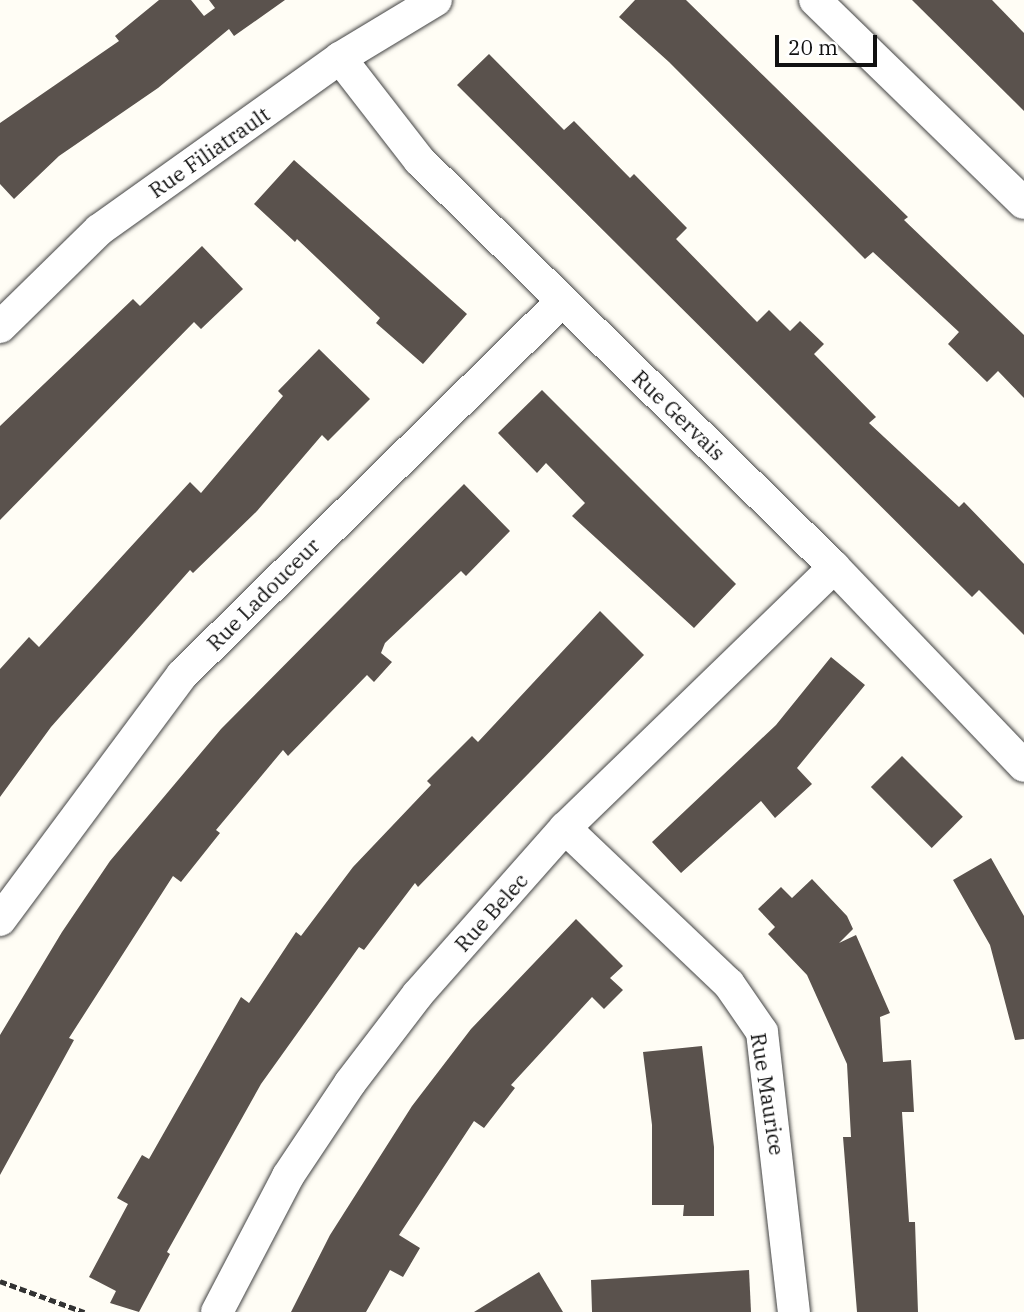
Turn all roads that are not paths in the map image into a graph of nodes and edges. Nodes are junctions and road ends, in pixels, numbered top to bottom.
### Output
1 (436, 0) edge
2 (815, 0) edge
3 (340, 58) junction
4 (1024, 203) edge
5 (562, 301) junction
6 (0, 327) edge
7 (834, 567) junction
8 (1024, 766) edge
9 (565, 828) junction
10 (0, 920) edge
11 (217, 1312) edge
12 (794, 1312) edge

1 - 3 street, Rue Filiatrault
2 - 4 street
3 - 5 street, Rue Gervais
3 - 6 street, Rue Filiatrault
5 - 7 street, Rue Gervais
5 - 10 street, Rue Ladouceur
7 - 8 street, Rue Gervais
7 - 9 street, Rue Belec
9 - 11 street, Rue Belec
9 - 12 street, Rue Maurice

